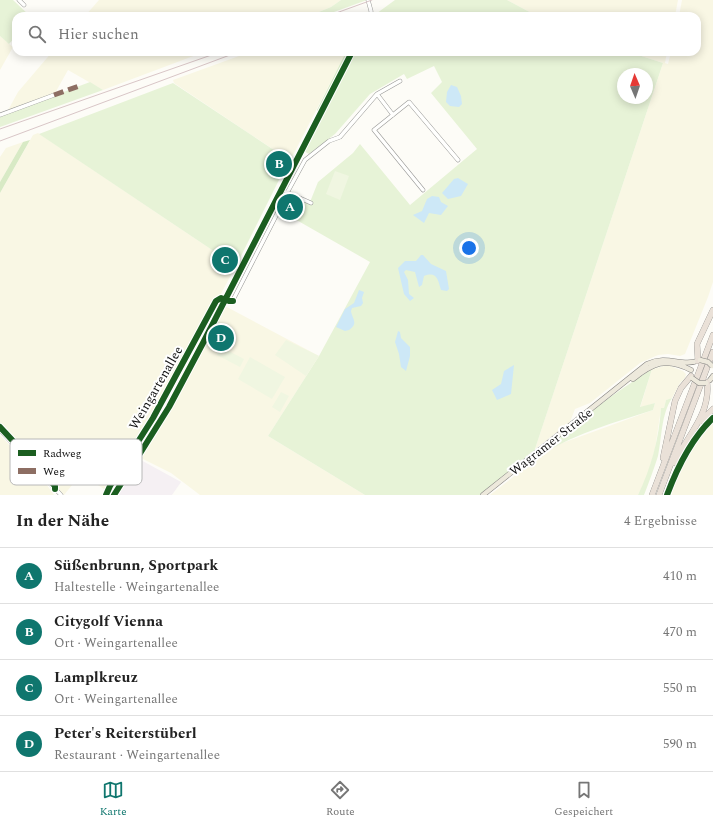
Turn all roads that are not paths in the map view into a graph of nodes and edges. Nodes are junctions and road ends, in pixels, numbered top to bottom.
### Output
1 (19, 0) edge
2 (368, 0) edge
3 (24, 5) dead end
4 (371, 12) edge
5 (350, 56) edge
6 (400, 81) dead end
7 (377, 94) junction
8 (54, 95) dead end
9 (0, 115) edge
10 (393, 115) junction
11 (458, 160) dead end
12 (282, 190) junction
13 (423, 190) dead end
14 (288, 193) junction
15 (297, 197) junction
16 (311, 203) dead end
17 (240, 274) junction
18 (245, 277) junction
19 (226, 300) junction
20 (713, 310) edge
21 (713, 335) edge
22 (196, 340) junction
23 (203, 344) junction
24 (713, 352) edge
25 (677, 362) junction
26 (697, 362) junction
27 (713, 367) edge
28 (691, 374) junction
29 (710, 380) edge
30 (713, 409) edge
31 (699, 422) junction
32 (0, 430) edge
33 (140, 439) edge
34 (10, 441) edge
35 (142, 450) edge
36 (665, 470) junction
37 (52, 485) edge
38 (111, 485) edge
39 (120, 485) edge
40 (61, 495) edge
41 (106, 495) edge
42 (114, 495) edge
43 (483, 495) edge
44 (652, 495) edge
45 (659, 495) edge

1 - 3 street
2 - 4 street
5 - 12 street, Weingartenallee
6 - 7 street
7 - 10 street
7 - 14 street
8 - 9 street
10 - 11 street
10 - 13 street
12 - 14 street
12 - 17 street, Weingartenallee
14 - 15 street
15 - 16 street
15 - 18 street, Weingartenallee
17 - 18 street
17 - 19 street, Weingartenallee
18 - 19 street, Weingartenallee
19 - 22 street, Weingartenallee
19 - 23 street, Weingartenallee
20 - 26 highway
21 - 36 highway
22 - 23 street
22 - 33 street, Weingartenallee
23 - 35 street, Weingartenallee
24 - 36 highway
25 - 26 main road, Wagramer Straße
25 - 28 main road
25 - 43 main road, Wagramer Straße
26 - 27 main road, Wagramer Straße, bridge
26 - 28 main road
28 - 29 main road, bridge
28 - 36 highway
29 - 31 highway
30 - 31 highway
31 - 36 highway
32 - 34 street
36 - 44 highway
36 - 45 highway
37 - 40 street
38 - 41 street, Weingartenallee
39 - 42 street, Weingartenallee

